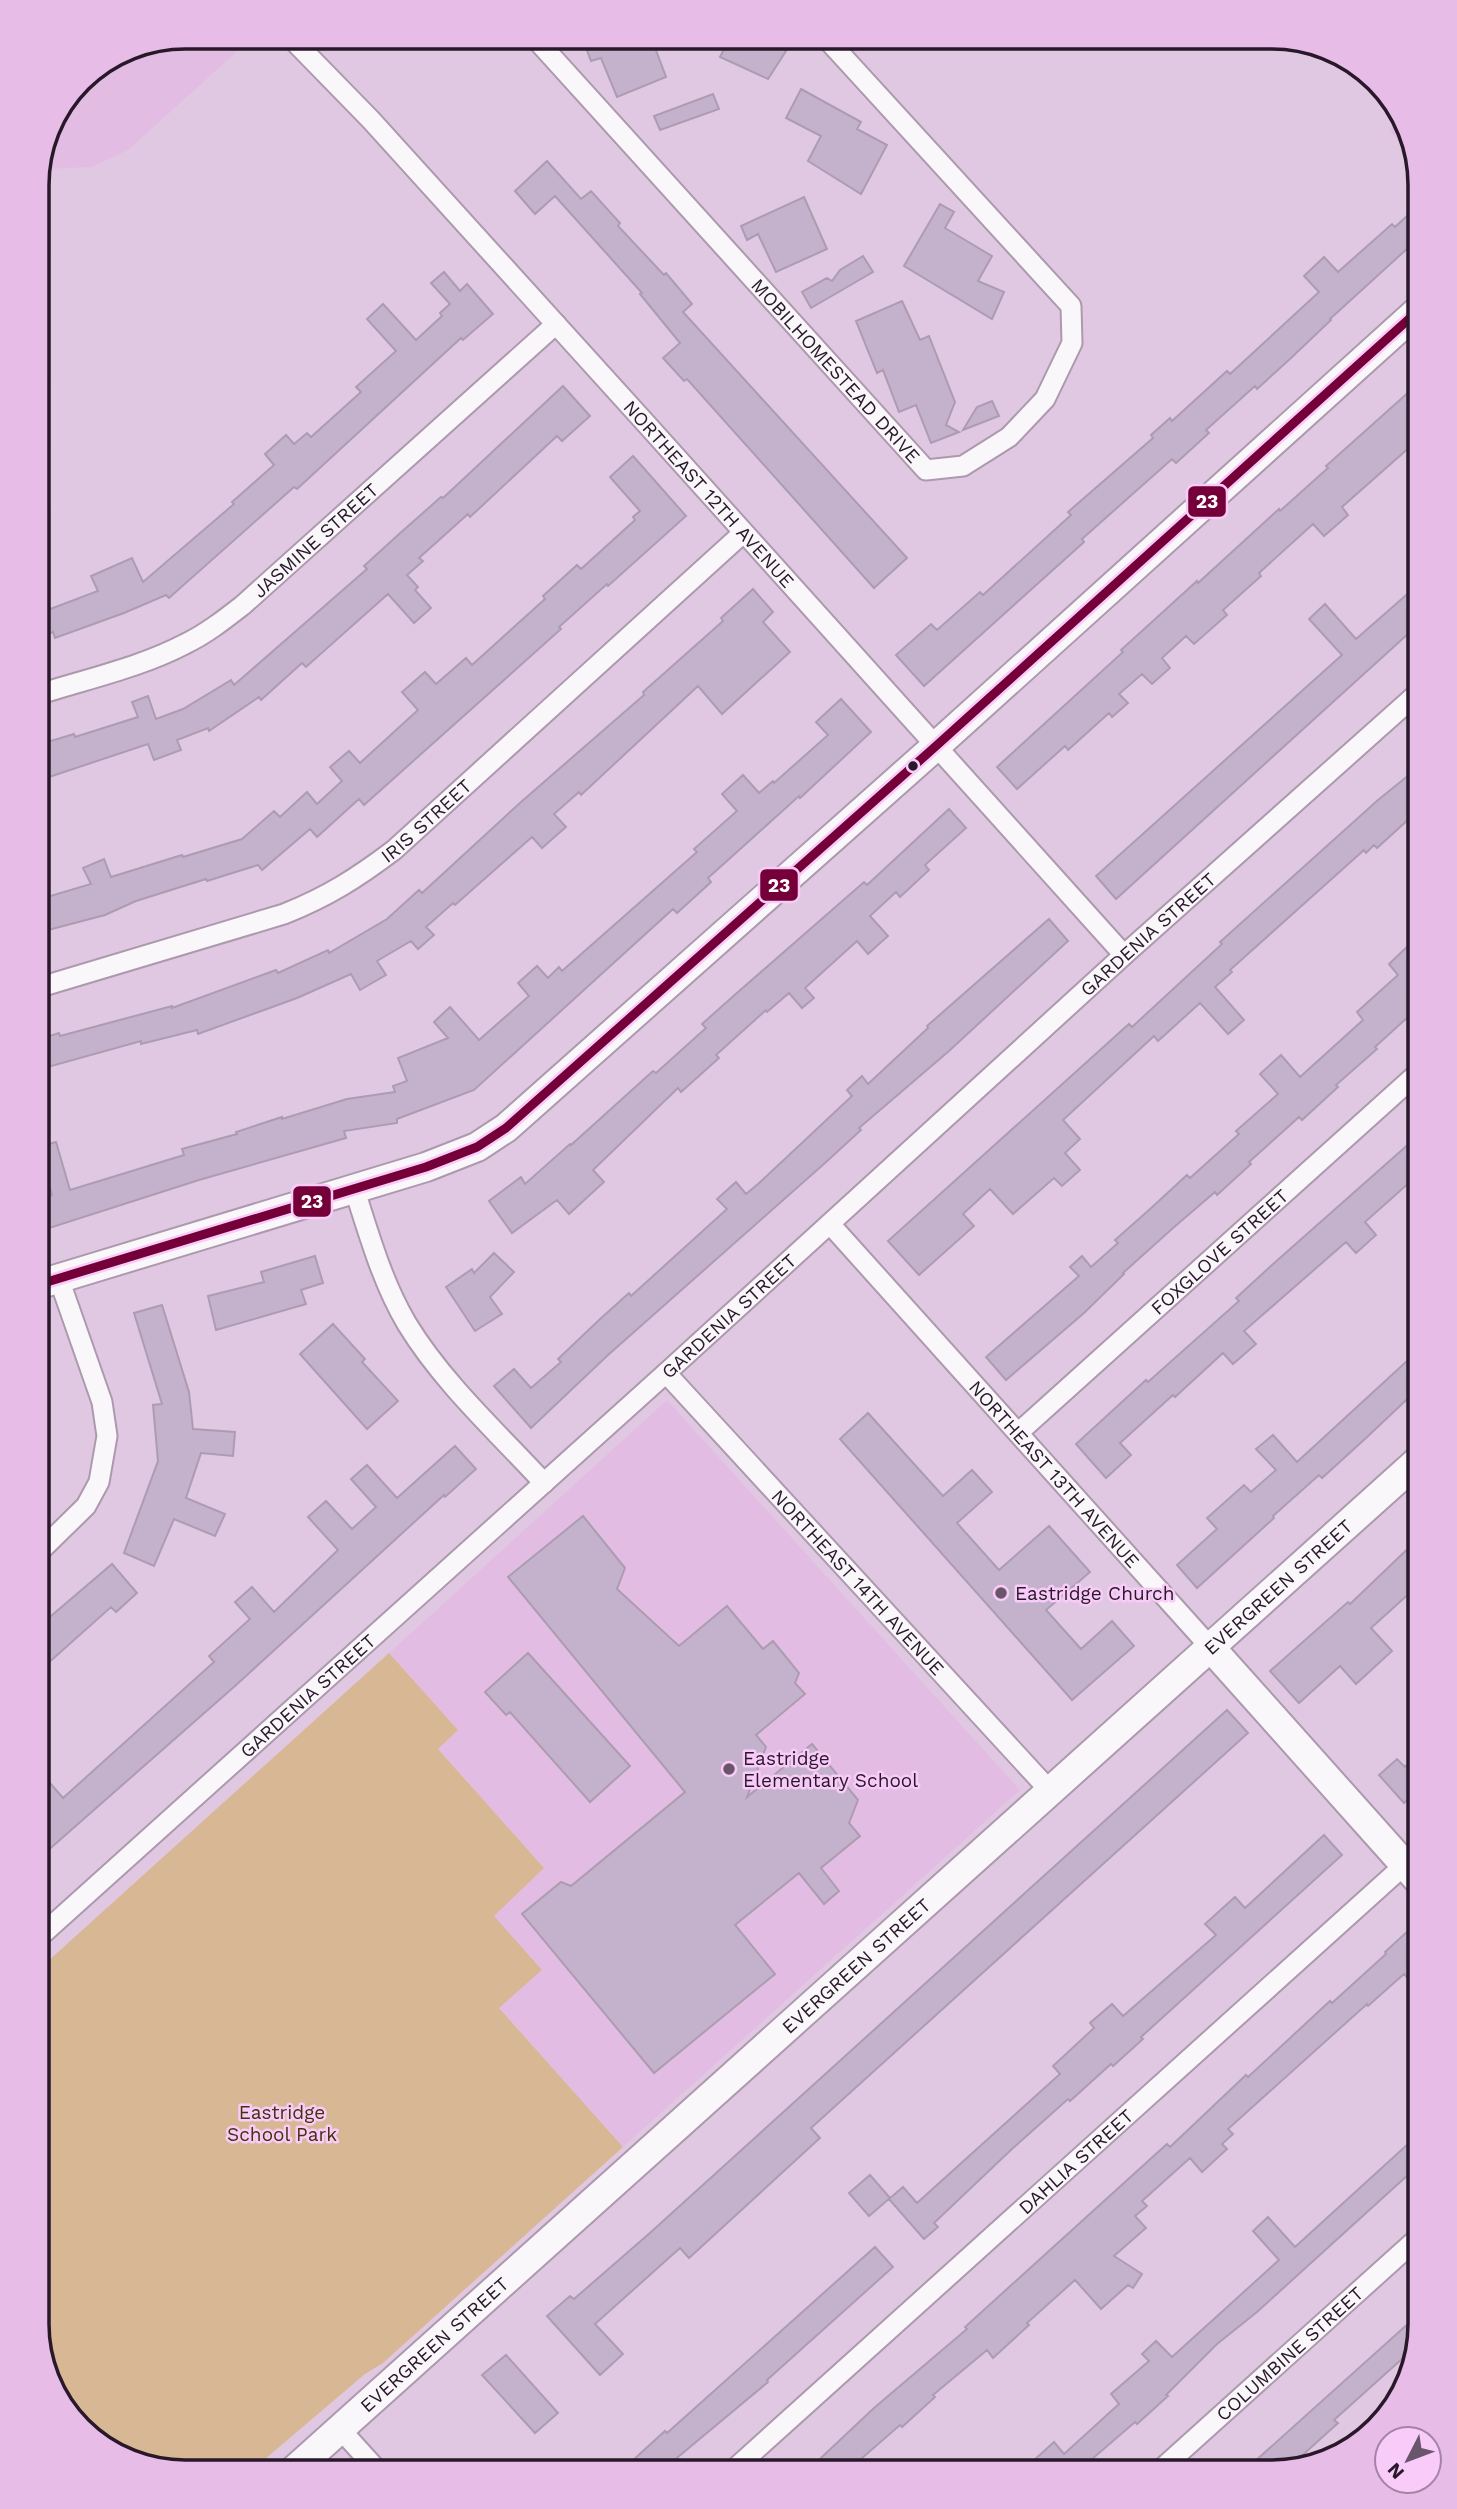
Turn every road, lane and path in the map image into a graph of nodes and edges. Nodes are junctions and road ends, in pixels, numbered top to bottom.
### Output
1 (302, 49) edge
2 (545, 49) edge
3 (836, 49) edge
4 (1408, 320) edge
5 (556, 324) junction
6 (743, 533) junction
7 (49, 691) edge
8 (1408, 702) edge
9 (936, 746) junction
10 (1124, 955) junction
11 (49, 984) edge
12 (1408, 1082) edge
13 (354, 1188) junction
14 (830, 1224) junction
15 (49, 1282) edge
16 (49, 1284) edge
17 (666, 1373) junction
18 (1018, 1433) junction
19 (1408, 1470) edge
20 (544, 1483) junction
21 (49, 1542) edge
22 (1211, 1648) junction
23 (1051, 1792) junction
24 (1408, 1859) edge
25 (1408, 1872) edge
26 (49, 1928) edge
27 (1408, 2247) edge
28 (341, 2430) junction
29 (306, 2460) edge
30 (368, 2460) edge
31 (745, 2460) edge
32 (1171, 2460) edge

1 - 5 street, NORTHEAST 12TH AVENUE
2 - 3 street, MOBILHOMESTEAD DRIVE
4 - 9 street
5 - 6 street, NORTHEAST 12TH AVENUE
5 - 7 street, JASMINE STREET
6 - 9 street, NORTHEAST 12TH AVENUE
6 - 11 street, IRIS STREET
8 - 10 street, GARDENIA STREET
9 - 10 street, NORTHEAST 12TH AVENUE
9 - 13 street
10 - 14 street, GARDENIA STREET
12 - 18 street, FOXGLOVE STREET
13 - 15 street
13 - 20 street
14 - 17 street, GARDENIA STREET
14 - 18 street, NORTHEAST 13TH AVENUE
16 - 21 street
17 - 20 street, GARDENIA STREET
17 - 23 street, NORTHEAST 14TH AVENUE
18 - 22 street, NORTHEAST 13TH AVENUE
19 - 22 street, EVERGREEN STREET
20 - 26 street, GARDENIA STREET
22 - 23 street, EVERGREEN STREET
22 - 24 street, NORTHEAST 13TH AVENUE
23 - 28 street, EVERGREEN STREET
25 - 31 street, DAHLIA STREET
27 - 32 street, COLUMBINE STREET
28 - 29 street, EVERGREEN STREET
28 - 30 street

